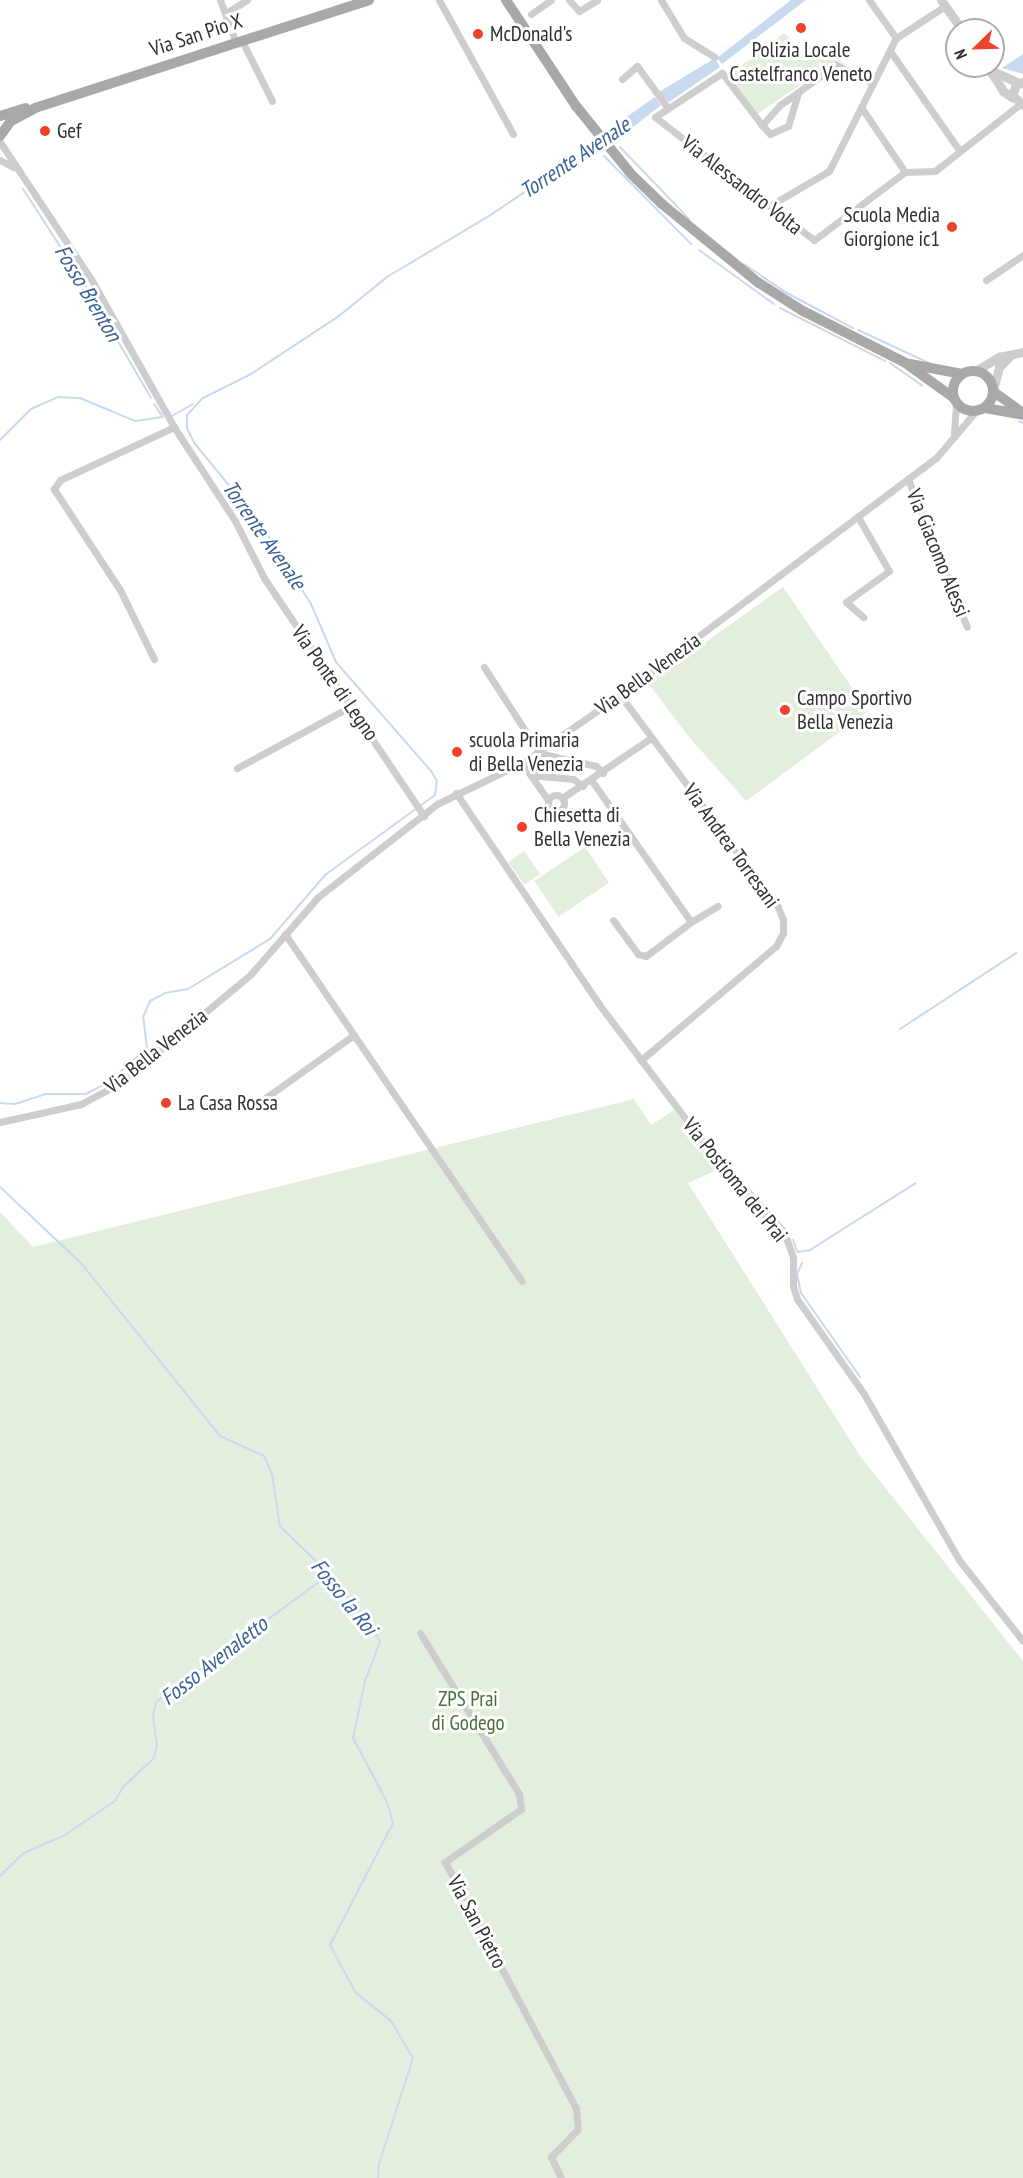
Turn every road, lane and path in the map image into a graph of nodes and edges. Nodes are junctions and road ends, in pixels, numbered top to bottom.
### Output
1 (220, 0) edge
2 (247, 0) edge
3 (369, 0) edge
4 (439, 0) edge
5 (506, 0) edge
6 (513, 0) edge
7 (552, 0) edge
8 (569, 0) edge
9 (597, 0) edge
10 (661, 0) edge
11 (870, 0) edge
12 (943, 3) edge
13 (226, 13) junction
14 (531, 14) dead end
15 (519, 17) junction
16 (954, 18) edge
17 (896, 38) junction
18 (239, 42) junction
19 (890, 51) junction
20 (715, 57) dead end
21 (1005, 75) edge
22 (994, 78) edge
23 (622, 79) dead end
24 (873, 83) junction
25 (1021, 83) edge
26 (798, 94) junction
27 (272, 101) dead end
28 (666, 105) junction
29 (1018, 105) edge
30 (861, 107) junction
31 (35, 108) junction
32 (0, 116) edge
33 (762, 125) junction
34 (513, 134) dead end
35 (0, 136) edge
36 (0, 142) edge
37 (959, 150) junction
38 (0, 160) edge
39 (17, 169) junction
40 (905, 172) junction
41 (769, 206) junction
42 (1023, 255) edge
43 (986, 280) dead end
44 (1023, 352) edge
45 (1010, 356) junction
46 (904, 362) junction
47 (977, 370) junction
48 (962, 374) junction
49 (994, 389) junction
50 (955, 400) junction
51 (980, 409) junction
52 (1023, 414) edge
53 (174, 427) junction
54 (949, 447) junction
55 (908, 479) junction
56 (858, 517) junction
57 (863, 617) dead end
58 (967, 627) dead end
59 (154, 659) dead end
60 (484, 667) dead end
61 (620, 695) junction
62 (351, 706) junction
63 (651, 738) junction
64 (539, 752) junction
65 (522, 763) junction
66 (237, 768) dead end
67 (603, 773) junction
68 (531, 775) junction
69 (592, 781) junction
70 (583, 786) junction
71 (456, 793) junction
72 (562, 798) junction
73 (548, 800) junction
74 (423, 814) junction
75 (718, 906) dead end
76 (613, 920) dead end
77 (691, 922) junction
78 (285, 934) junction
79 (354, 1035) junction
80 (640, 1060) junction
81 (261, 1101) dead end
82 (0, 1122) edge
83 (522, 1281) dead end
84 (420, 1633) dead end
85 (1023, 1641) edge
86 (561, 2178) edge

1 - 13 street
2 - 13 street
3 - 18 main road, Via San Pio X
4 - 34 street
5 - 15 main road
6 - 15 main road
7 - 14 street
8 - 9 street
10 - 20 street
11 - 17 street
12 - 16 street
12 - 17 street
13 - 18 street
15 - 46 main road
17 - 19 street
18 - 27 street
18 - 31 main road, Via San Pio X
19 - 24 street
19 - 37 street
21 - 25 street
22 - 29 street
23 - 28 street
24 - 26 street
24 - 30 street
25 - 29 street
26 - 33 street
26 - 33 street
28 - 33 street, Via Alessandro Volta
28 - 41 street, Via Alessandro Volta
29 - 37 street
30 - 40 street
30 - 41 street
31 - 32 main road, Via San Pio X
31 - 35 main road, Via San Pio X
36 - 39 street, Via Ponte di Legno
37 - 40 street
38 - 39 street, Via Ponte di Legno
39 - 53 street, Via Ponte di Legno
40 - 41 street, Via Alessandro Volta
42 - 43 street
44 - 45 street
45 - 47 street
45 - 49 street
46 - 48 main road
46 - 50 main road
47 - 48 main road
47 - 49 main road
48 - 50 main road
49 - 51 main road
49 - 52 main road
50 - 51 main road
50 - 54 street
51 - 52 main road
51 - 54 street, Via Bella Venezia
53 - 59 street
53 - 62 street, Via Ponte di Legno
54 - 55 street, Via Bella Venezia
55 - 56 street, Via Bella Venezia
55 - 58 street, Via Giacomo Alessi
56 - 57 street
56 - 61 street, Via Bella Venezia
60 - 64 street
61 - 63 street, Via Andrea Torresani
61 - 64 street, Via Bella Venezia
62 - 66 street
62 - 74 street, Via Ponte di Legno
63 - 67 street
63 - 80 street, Via Andrea Torresani
64 - 65 street, Via Bella Venezia
64 - 67 street
65 - 68 street
65 - 71 street, Via Bella Venezia
67 - 69 street
68 - 70 street
68 - 73 street
69 - 70 street
69 - 77 street
70 - 72 street
71 - 74 street, Via Bella Venezia
71 - 80 street, Via Postioma dei Prai
72 - 73 street
72 - 73 street
74 - 78 street, Via Bella Venezia
75 - 77 street
76 - 77 street
78 - 79 street
78 - 82 street, Via Bella Venezia
79 - 81 street
79 - 83 street
80 - 85 street, Via Postioma dei Prai
84 - 86 street, Via San Pietro

